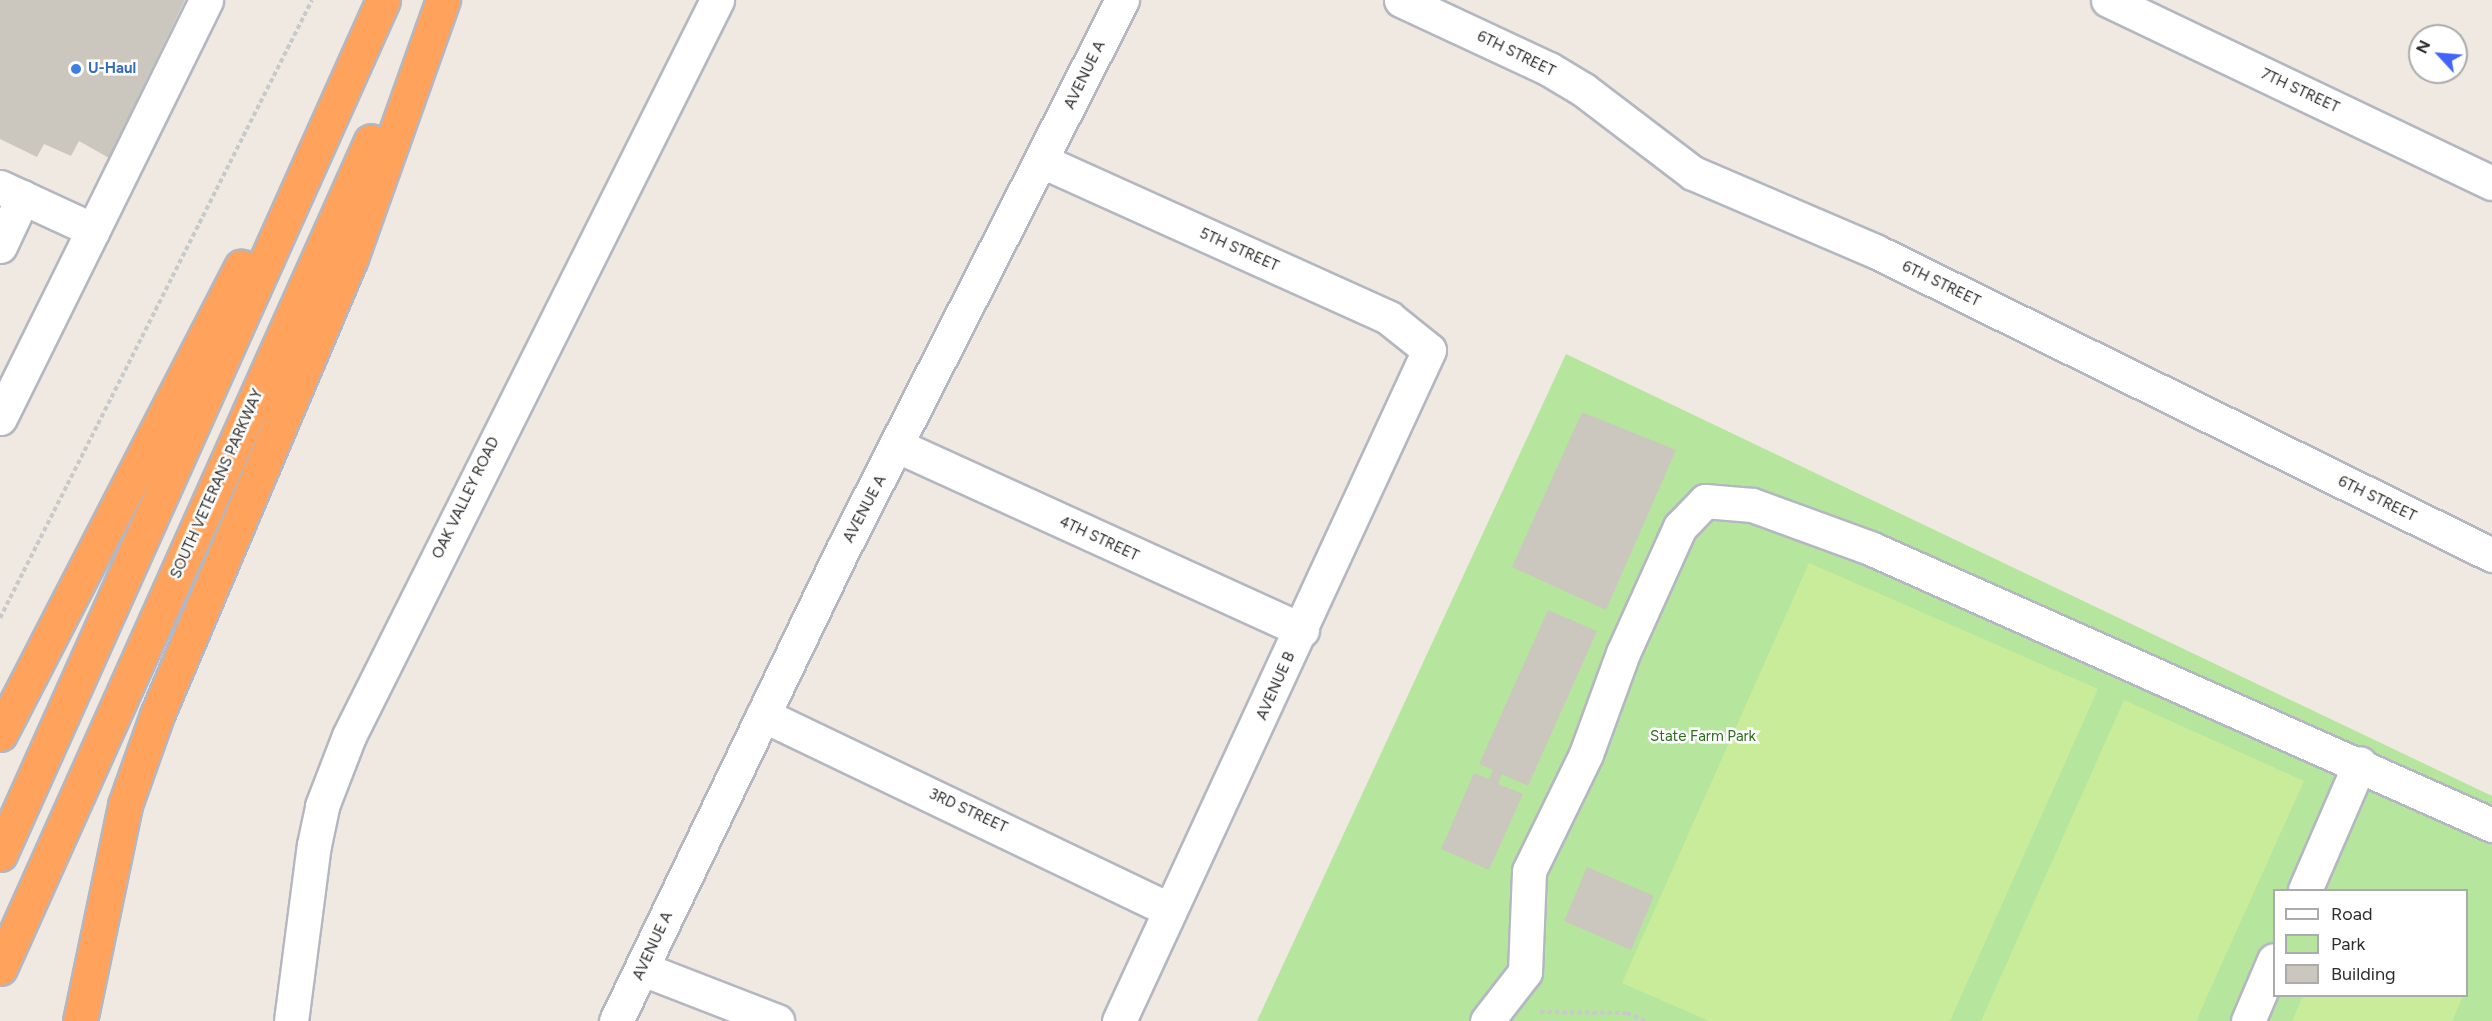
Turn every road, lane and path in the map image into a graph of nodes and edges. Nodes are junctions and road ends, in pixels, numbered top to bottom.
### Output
1 (206, 0) edge
2 (312, 0) edge
3 (434, 0) edge
4 (442, 0) edge
5 (717, 0) edge
6 (1122, 0) edge
7 (1401, 0) edge
8 (2108, 0) edge
9 (379, 7) edge
10 (1042, 161) junction
11 (2492, 183) edge
12 (11, 192) edge
13 (93, 230) junction
14 (0, 246) edge
15 (1429, 350) joint
16 (0, 418) edge
17 (898, 446) junction
18 (2492, 555) edge
19 (0, 618) edge
20 (1302, 630) junction
21 (763, 715) junction
22 (0, 734) edge
23 (2360, 763) junction
24 (2492, 825) edge
25 (0, 854) edge
26 (2306, 889) edge
27 (1170, 910) junction
28 (2273, 962) edge
29 (0, 968) edge
30 (642, 969) junction
31 (1493, 1013) edge
32 (80, 1021) edge
33 (291, 1021) edge
34 (616, 1021) edge
35 (777, 1021) edge
36 (1119, 1021) edge
37 (1645, 1021) edge
38 (2248, 1021) edge

1 - 13 street
2 - 19 path
3 - 29 highway, SOUTH VETERANS PARKWAY
4 - 32 highway
5 - 33 street, OAK VALLEY ROAD
6 - 10 street, AVENUE A
7 - 18 street, 6TH STREET
8 - 11 street, 7TH STREET
9 - 22 highway
9 - 25 highway
10 - 15 street, 5TH STREET
10 - 17 street, AVENUE A
12 - 13 street
12 - 14 street
13 - 16 street
15 - 20 street, AVENUE B
17 - 20 street, 4TH STREET
17 - 21 street, AVENUE A
20 - 27 street, AVENUE B
21 - 27 street, 3RD STREET
21 - 30 street, AVENUE A
23 - 24 street
23 - 26 street
23 - 31 street
27 - 36 street, AVENUE B
28 - 38 street
30 - 34 street, AVENUE A
30 - 35 street
31 - 37 path

